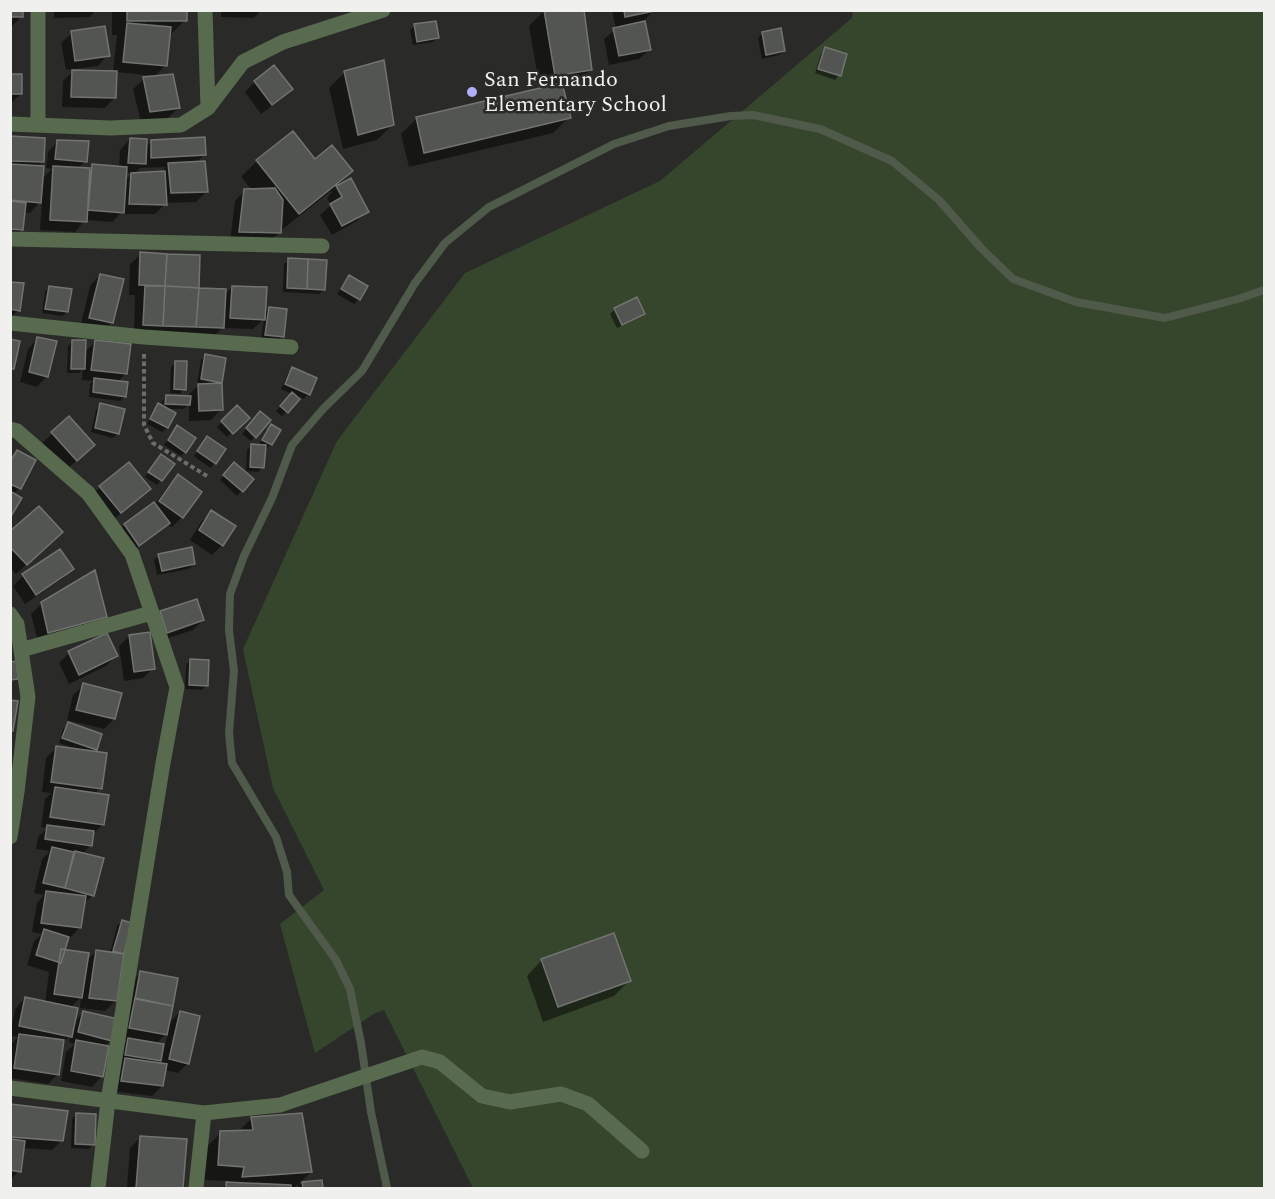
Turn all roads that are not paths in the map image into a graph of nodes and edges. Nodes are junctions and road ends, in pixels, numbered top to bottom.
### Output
1 (38, 10) edge
2 (205, 10) edge
3 (383, 10) edge
4 (364, 13) edge
5 (208, 108) junction
6 (10, 124) edge
7 (38, 125) junction
8 (10, 239) edge
9 (322, 246) dead end
10 (10, 323) edge
11 (291, 347) dead end
12 (10, 429) edge
13 (152, 613) junction
14 (10, 614) edge
15 (21, 650) junction
16 (14, 792) edge
17 (10, 837) edge
18 (10, 1088) edge
19 (108, 1101) junction
20 (204, 1113) junction
21 (642, 1150) dead end
22 (98, 1188) edge
23 (196, 1188) edge

1 - 7 street
2 - 5 street
3 - 4 street
4 - 5 street
5 - 7 street
6 - 7 street
8 - 9 street
10 - 11 street
12 - 13 street
13 - 15 street
13 - 19 street
14 - 15 street
15 - 16 street
16 - 17 street
18 - 19 street
19 - 20 street
19 - 22 street
20 - 21 street
20 - 23 street

